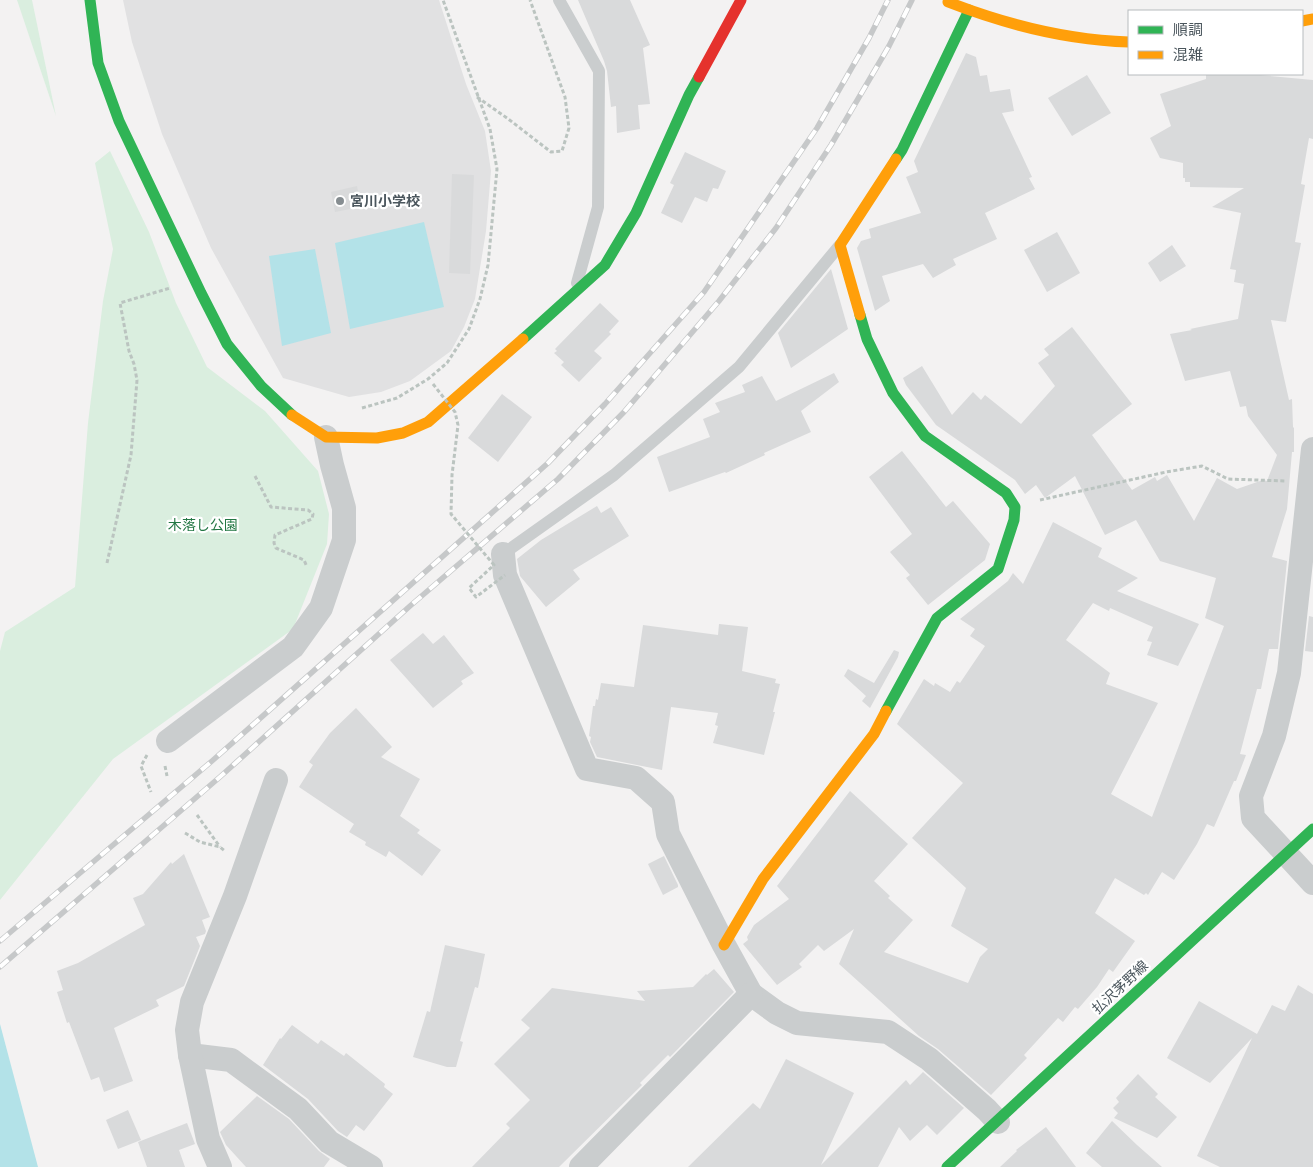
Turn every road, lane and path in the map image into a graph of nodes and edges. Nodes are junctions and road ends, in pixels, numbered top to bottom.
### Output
1 (90, 0) edge
2 (443, 0) edge
3 (530, 0) edge
4 (559, 0) edge
5 (741, 0) edge
6 (948, 2) dead end
7 (969, 10) junction
8 (1128, 42) edge
9 (477, 97) junction
10 (840, 245) junction
11 (176, 286) dead end
12 (574, 293) junction
13 (433, 384) dead end
14 (356, 408) dead end
15 (326, 437) junction
16 (1313, 449) edge
17 (255, 476) dead end
18 (1310, 481) junction
19 (1015, 507) junction
20 (107, 563) dead end
21 (504, 564) junction
22 (307, 568) dead end
23 (168, 741) joint
24 (276, 780) dead end
25 (151, 792) dead end
26 (197, 815) dead end
27 (1313, 829) edge
28 (185, 833) dead end
29 (220, 847) junction
30 (1286, 854) junction
31 (245, 866) junction
32 (1313, 883) edge
33 (724, 945) junction
34 (751, 994) junction
35 (190, 1055) junction
36 (998, 1122) junction
37 (220, 1167) edge
38 (371, 1167) edge
39 (581, 1167) edge
40 (947, 1167) edge

1 - 15 street
2 - 9 path
3 - 9 path
4 - 12 lane
5 - 12 street
6 - 7 street
7 - 8 street
7 - 10 street
9 - 14 path
10 - 19 street
10 - 21 lane
11 - 20 path
12 - 15 street
13 - 21 path, bridge
15 - 23 street
16 - 18 street
17 - 22 path
18 - 19 path
18 - 30 street
19 - 33 street
21 - 33 street
23 - 25 path
24 - 31 street
26 - 29 path
27 - 30 street, 払沢茅野線
28 - 29 path
29 - 31 path
30 - 32 street
30 - 36 street, 払沢茅野線
31 - 35 street
33 - 34 street
34 - 36 street
34 - 39 street
35 - 37 street
35 - 38 street
36 - 40 street, 払沢茅野線

